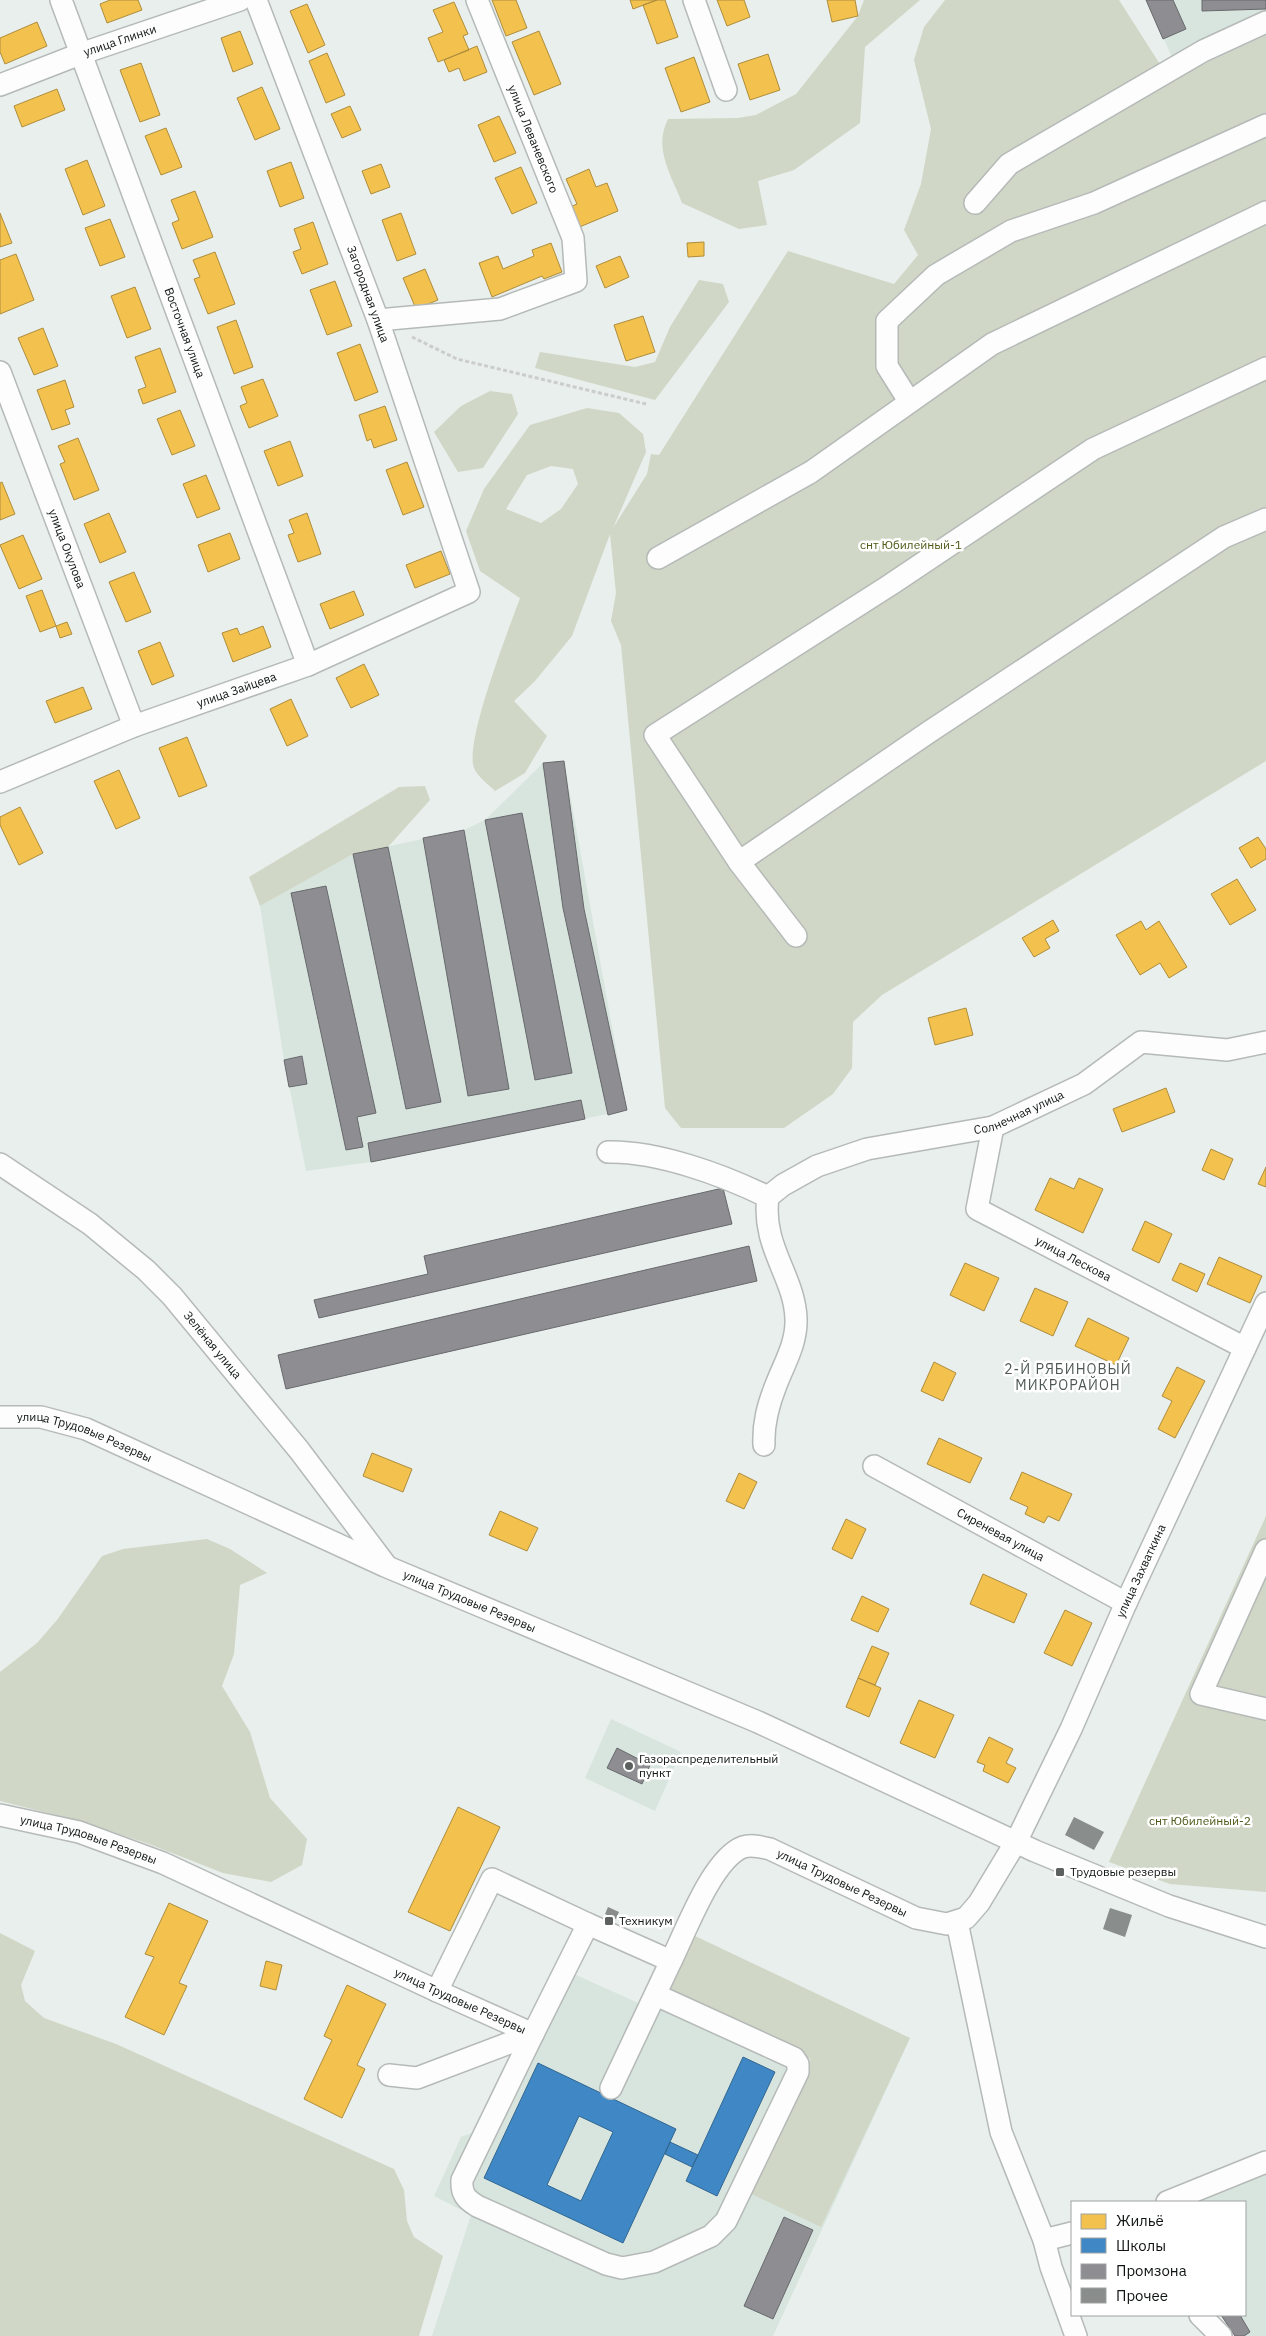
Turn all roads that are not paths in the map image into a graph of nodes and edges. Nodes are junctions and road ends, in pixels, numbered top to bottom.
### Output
1 (61, 0) edge
2 (240, 0) edge
3 (256, 0) edge
4 (477, 0) edge
5 (694, 0) edge
6 (1266, 22) edge
7 (80, 54) junction
8 (0, 85) edge
9 (726, 90) dead end
10 (1266, 125) edge
11 (975, 203) dead end
12 (1266, 212) edge
13 (378, 320) junction
14 (1266, 368) edge
15 (0, 372) edge
16 (910, 401) junction
17 (1266, 519) edge
18 (658, 558) dead end
19 (469, 592) joint
20 (308, 665) junction
21 (134, 726) junction
22 (0, 782) edge
23 (739, 862) junction
24 (796, 936) dead end
25 (1266, 1042) edge
26 (993, 1127) junction
27 (608, 1152) dead end
28 (0, 1164) edge
29 (768, 1197) junction
30 (1266, 1303) edge
31 (1245, 1348) junction
32 (0, 1417) edge
33 (764, 1445) dead end
34 (874, 1466) dead end
35 (1266, 1550) edge
36 (385, 1566) junction
37 (1126, 1604) junction
38 (1266, 1709) edge
39 (0, 1815) edge
40 (1017, 1840) junction
41 (957, 1922) junction
42 (588, 1924) junction
43 (1266, 1937) edge
44 (671, 1961) junction
45 (437, 1991) junction
46 (656, 1995) junction
47 (533, 2034) junction
48 (389, 2075) dead end
49 (611, 2088) dead end
50 (1266, 2162) edge
51 (1169, 2201) edge
52 (1071, 2233) edge
53 (1044, 2240) junction
54 (1201, 2316) edge
55 (1076, 2336) edge
56 (1221, 2336) edge

1 - 7 street, Восточная улица
2 - 7 street, улица Глинки
3 - 13 street, Загородная улица
4 - 13 street, улица Леваневского
5 - 9 street
6 - 11 street
7 - 8 street, улица Глинки
7 - 20 street, Восточная улица
10 - 16 street
12 - 16 street
13 - 19 street, Загородная улица
14 - 23 street
15 - 21 street, улица Окулова
16 - 18 street
17 - 23 street
19 - 20 street, улица Зайцева
20 - 21 street, улица Зайцева
21 - 22 street, улица Зайцева
23 - 24 street
25 - 26 street, Солнечная улица
26 - 29 street, Солнечная улица
26 - 31 street, улица Лескова
27 - 29 street
28 - 36 street, Зелёная улица
29 - 33 street
30 - 31 street, улица Захваткина
31 - 37 street, улица Захваткина
32 - 36 street, улица Трудовые Резервы
34 - 37 street, Сиреневая улица
35 - 38 street
36 - 40 street, улица Трудовые Резервы
37 - 40 street, улица Захваткина
39 - 45 street, улица Трудовые Резервы
40 - 41 street
40 - 43 street, улица Трудовые Резервы
41 - 44 street, улица Трудовые Резервы
41 - 53 street
42 - 44 street
42 - 45 street
42 - 47 street, улица Трудовые Резервы
44 - 46 street, улица Трудовые Резервы
45 - 47 street, улица Трудовые Резервы
46 - 47 street
46 - 49 street, улица Трудовые Резервы
47 - 48 street
50 - 51 street
52 - 53 street
53 - 55 street
54 - 56 street

